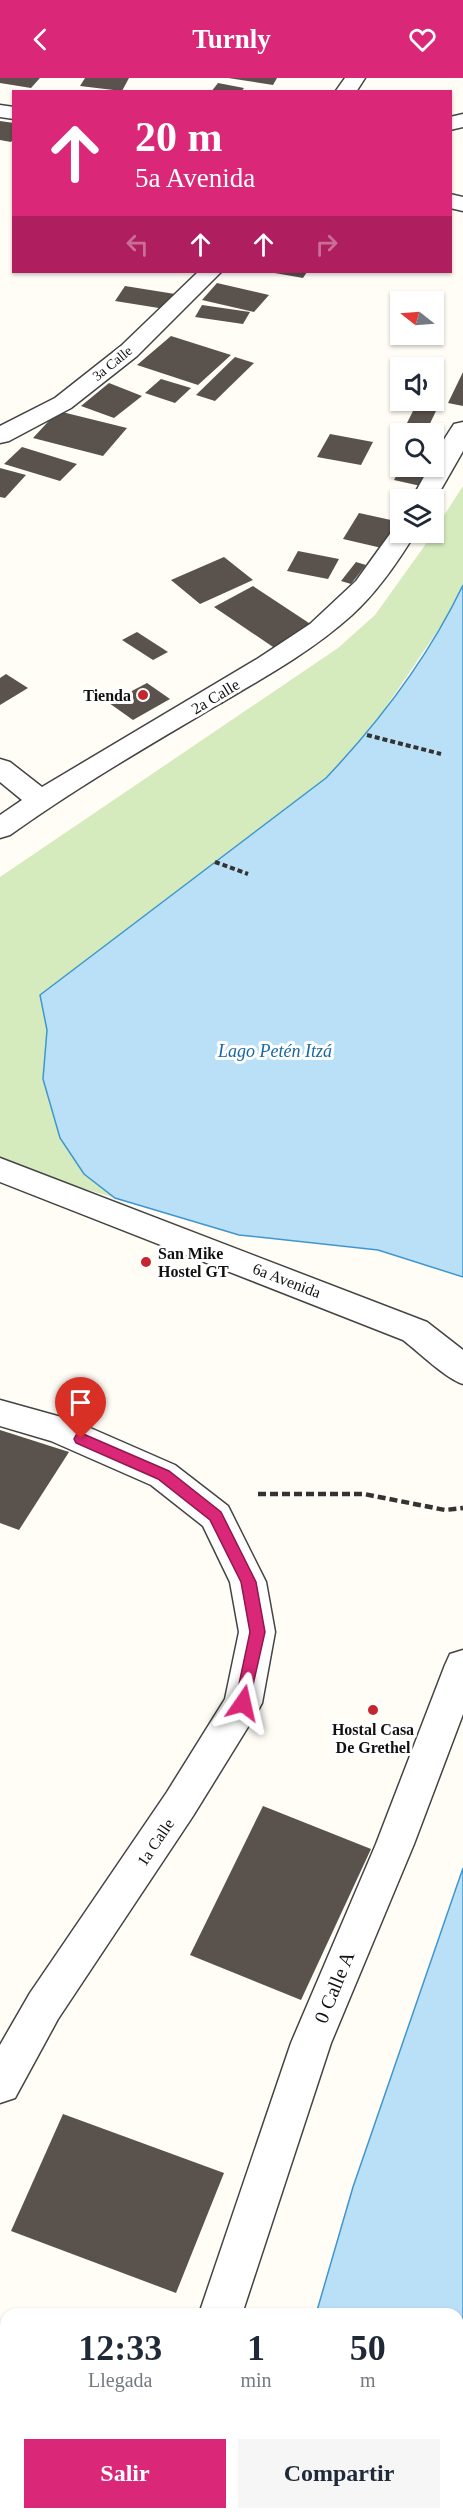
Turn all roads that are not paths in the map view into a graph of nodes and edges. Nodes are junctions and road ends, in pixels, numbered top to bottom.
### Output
1 (209, 273) edge
2 (463, 429) edge
3 (0, 436) edge
4 (429, 489) edge
5 (398, 543) edge
6 (0, 768) edge
7 (39, 799) junction
8 (0, 829) edge
9 (0, 1169) edge
10 (463, 1371) edge
11 (0, 1413) edge
12 (463, 1665) edge
13 (0, 2085) edge
14 (222, 2308) edge

1 - 3 street, 3a Calle
2 - 4 street
5 - 7 street, 2a Calle
6 - 7 street
7 - 8 street, 2a Calle
9 - 10 street, 6a Avenida
11 - 13 street, 1a Calle
12 - 14 street, 0 Calle A

